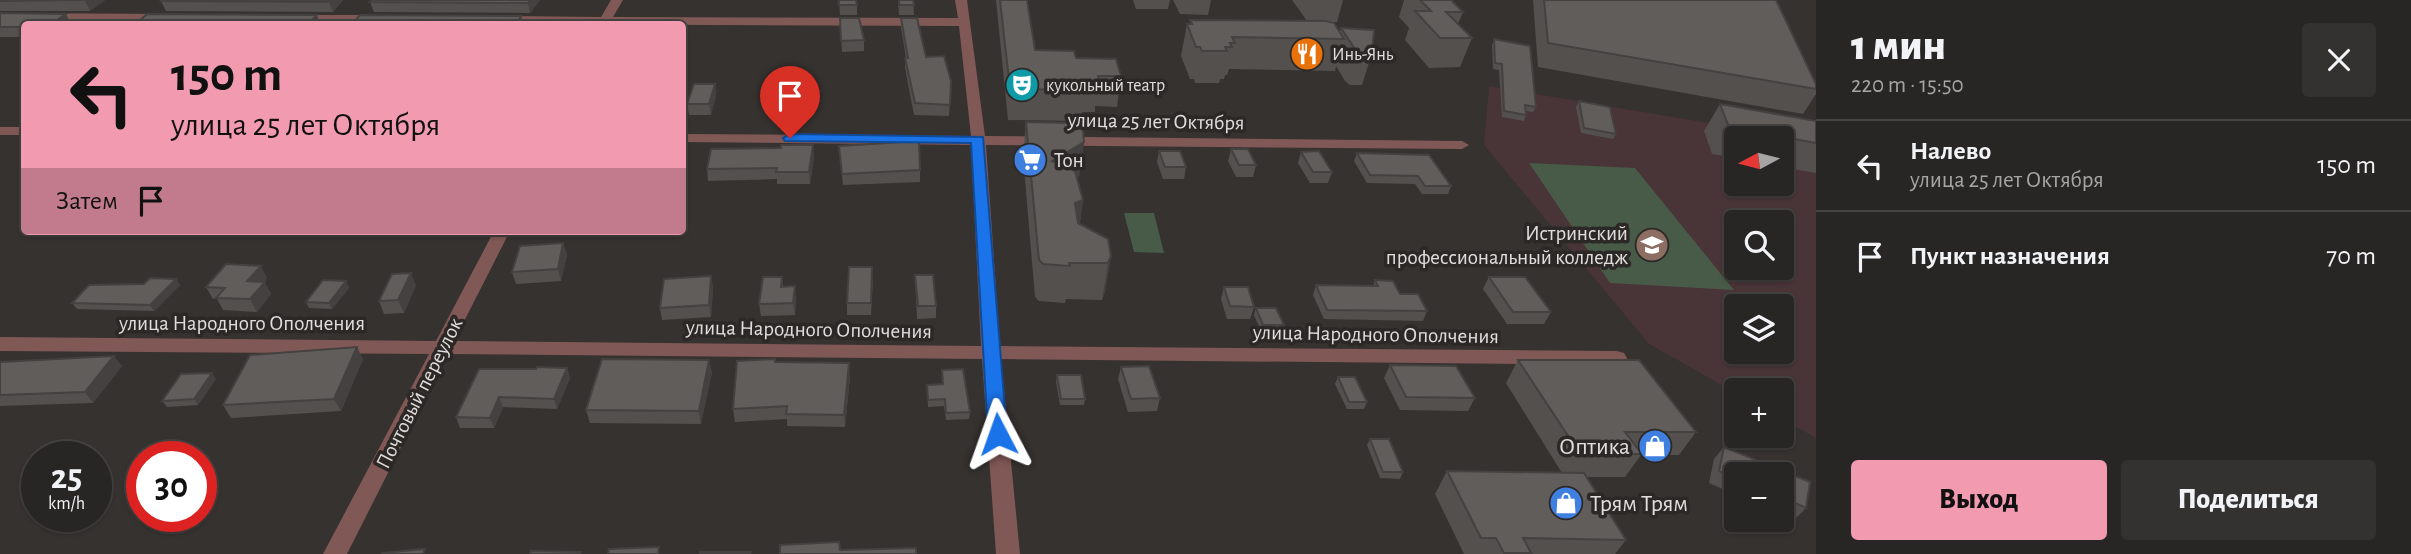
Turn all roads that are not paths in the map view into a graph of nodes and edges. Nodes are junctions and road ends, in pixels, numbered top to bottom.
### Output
1 (617, 0) edge
2 (961, 0) edge
3 (0, 17) edge
4 (177, 18) edge
5 (274, 18) edge
6 (398, 19) edge
7 (481, 20) edge
8 (542, 21) edge
9 (605, 21) edge
10 (686, 22) edge
11 (963, 22) junction
12 (0, 131) edge
13 (21, 131) edge
14 (686, 138) edge
15 (978, 139) junction
16 (1462, 145) dead end
17 (500, 235) edge
18 (0, 344) edge
19 (443, 347) junction
20 (991, 354) junction
21 (1617, 358) edge
22 (335, 554) edge
23 (1008, 554) edge

1 - 9 street
2 - 11 street
3 - 4 street
5 - 6 street
7 - 8 street
10 - 11 street
11 - 15 street
12 - 13 street
14 - 15 street, улица 25 лет Октября
15 - 16 street, улица 25 лет Октября
15 - 20 street
17 - 19 street, Почтовый переулок
18 - 19 street, улица Народного Ополчения
19 - 20 street, улица Народного Ополчения
19 - 22 street, Почтовый переулок
20 - 21 street, улица Народного Ополчения
20 - 23 street

